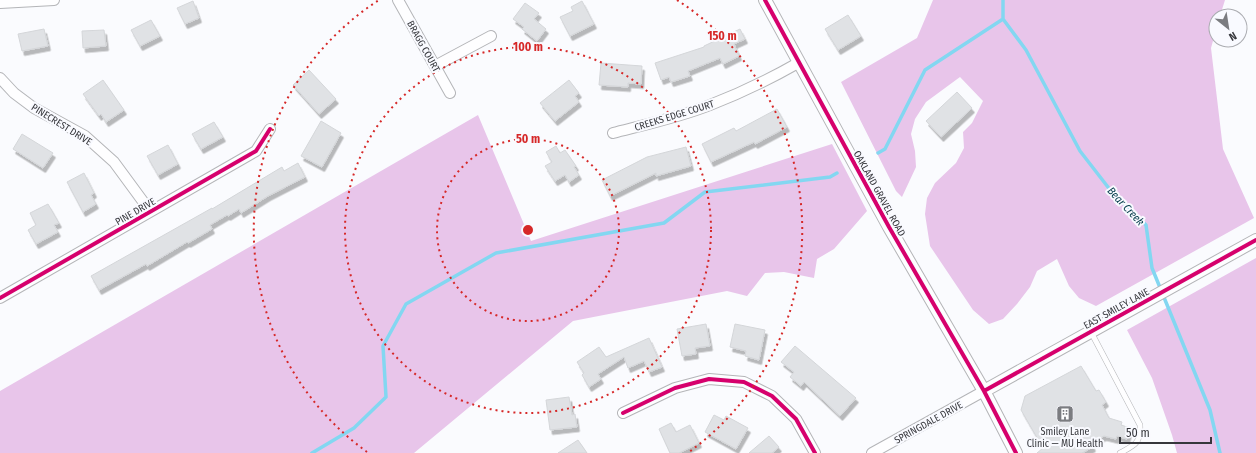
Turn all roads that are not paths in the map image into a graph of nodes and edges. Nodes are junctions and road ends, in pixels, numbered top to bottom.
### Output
1 (54, 0) edge
2 (398, 0) edge
3 (765, 0) edge
4 (0, 3) edge
5 (491, 36) dead end
6 (798, 63) junction
7 (435, 66) junction
8 (0, 78) edge
9 (450, 93) dead end
10 (270, 128) dead end
11 (613, 132) dead end
12 (150, 211) junction
13 (1256, 240) edge
14 (0, 298) edge
15 (1091, 331) junction
16 (984, 391) junction
17 (623, 413) dead end
18 (815, 453) edge
19 (872, 453) edge
20 (1016, 453) edge
21 (1120, 453) edge

1 - 4 street
2 - 7 street, BRAGG COURT
3 - 6 street, OAKLAND GRAVEL ROAD
5 - 7 street
6 - 11 street, CREEKS EDGE COURT
6 - 16 street, OAKLAND GRAVEL ROAD
7 - 9 street, BRAGG COURT
8 - 12 street, PINECREST DRIVE
10 - 12 street, PINE DRIVE
12 - 14 street, PINE DRIVE
13 - 15 street, EAST SMILEY LANE
15 - 16 street, EAST SMILEY LANE
15 - 21 lane
16 - 19 street, SPRINGDALE DRIVE
16 - 20 street, OAKLAND GRAVEL ROAD
17 - 18 street

